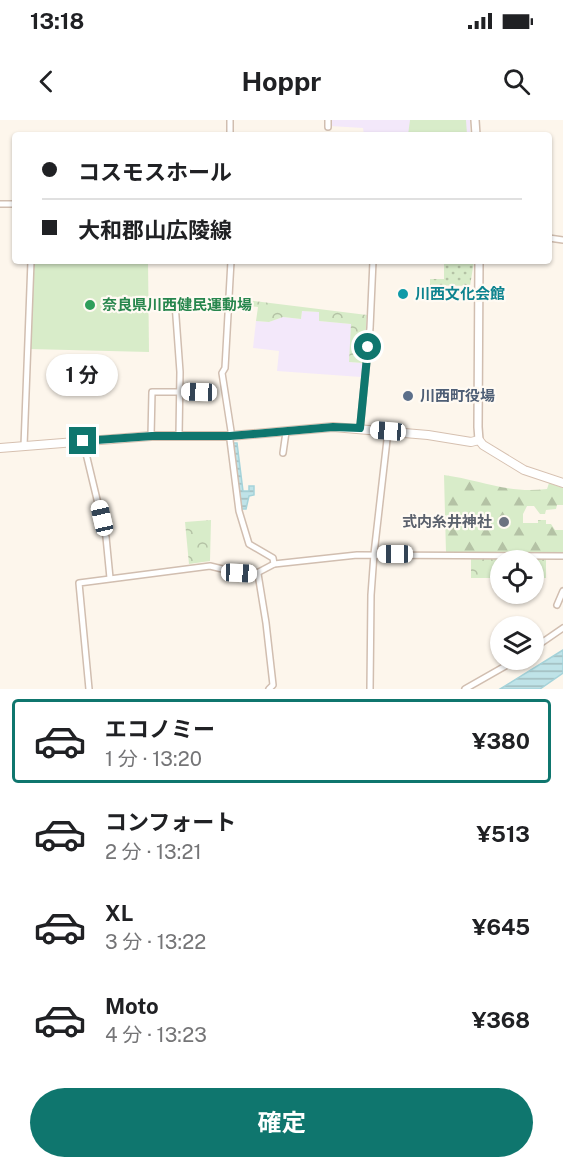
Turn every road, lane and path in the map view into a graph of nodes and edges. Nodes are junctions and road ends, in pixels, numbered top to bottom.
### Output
1 (31, 264) edge
2 (231, 264) edge
3 (373, 264) edge
4 (479, 264) edge
5 (229, 308) junction
6 (180, 392) junction
7 (199, 392) dead end
8 (360, 428) junction
9 (388, 431) junction
10 (286, 432) junction
11 (152, 436) junction
12 (179, 436) junction
13 (230, 436) junction
14 (479, 440) junction
15 (83, 441) junction
16 (24, 446) junction
17 (0, 448) edge
18 (283, 453) dead end
19 (563, 483) edge
20 (374, 554) junction
21 (563, 556) edge
22 (274, 564) junction
23 (258, 574) junction
24 (110, 578) junction
25 (563, 591) edge
26 (557, 605) dead end
27 (563, 628) edge
28 (544, 641) edge
29 (498, 670) edge
30 (89, 689) edge
31 (269, 689) edge
32 (370, 689) edge
33 (465, 689) edge

1 - 16 street
2 - 5 street
3 - 8 street
4 - 14 street
5 - 6 street
5 - 13 street
6 - 7 street
6 - 11 street
6 - 12 street
8 - 9 main road
8 - 10 main road
9 - 14 main road
9 - 20 street
10 - 13 main road
10 - 18 street
11 - 12 main road
11 - 15 main road
12 - 13 main road
13 - 22 street
14 - 19 main road
15 - 16 main road
15 - 24 street
16 - 17 main road
20 - 21 street
20 - 22 street
20 - 32 street
22 - 23 street
23 - 24 street
23 - 31 street
24 - 30 street
25 - 26 street
27 - 28 street
29 - 33 street

